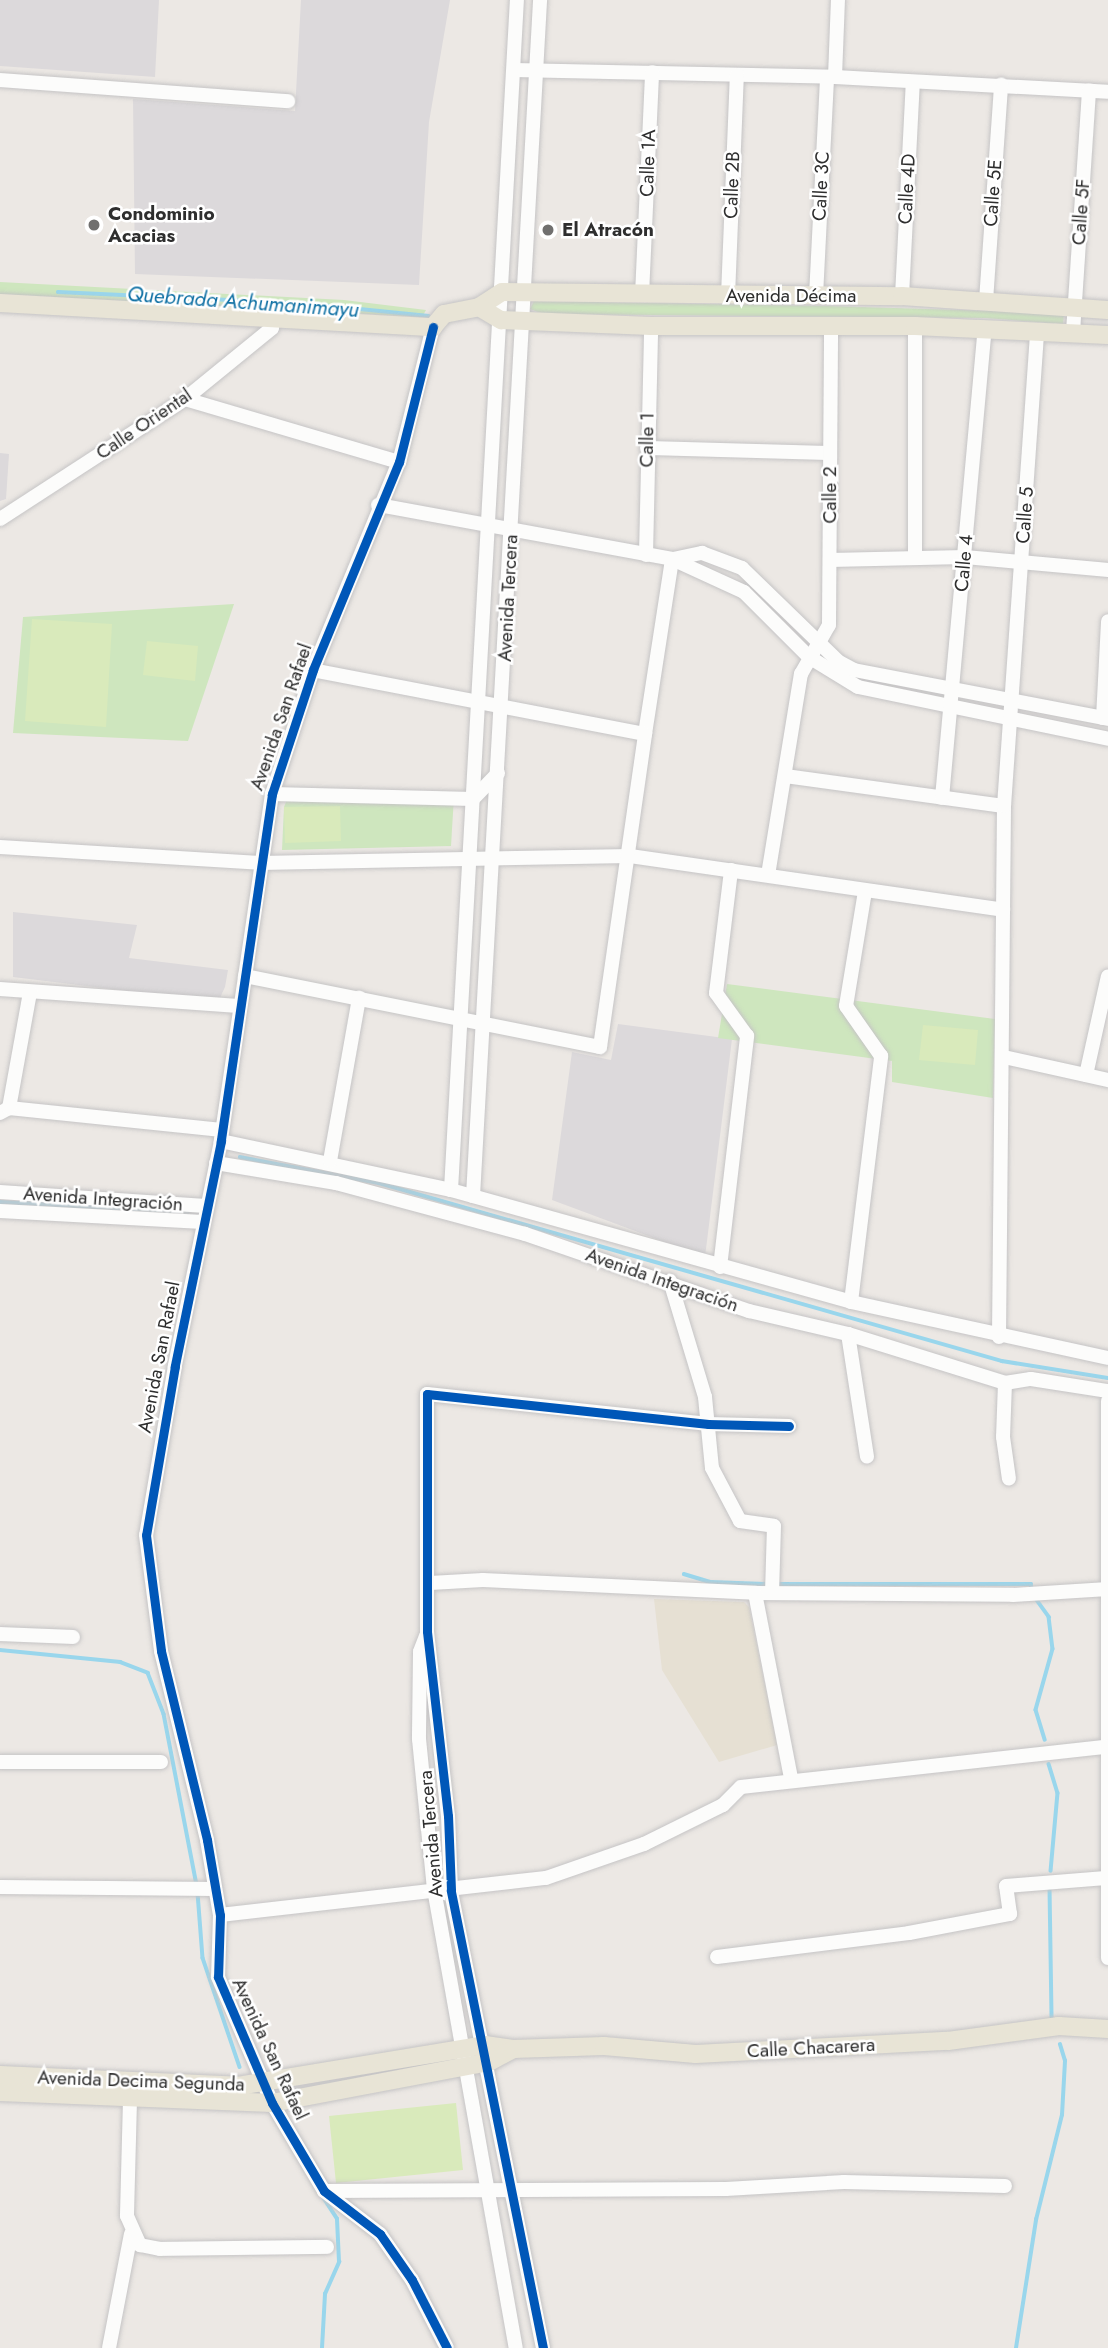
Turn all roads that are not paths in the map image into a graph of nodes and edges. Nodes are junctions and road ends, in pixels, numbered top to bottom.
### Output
1 (517, 0) edge
2 (540, 0) edge
3 (838, 0) edge
4 (514, 70) junction
5 (536, 71) junction
6 (652, 72) junction
7 (737, 75) junction
8 (831, 77) junction
9 (0, 80) edge
10 (913, 82) junction
11 (1001, 85) junction
12 (1089, 91) junction
13 (1108, 92) edge
14 (288, 101) dead end
15 (502, 292) junction
16 (524, 292) junction
17 (642, 295) junction
18 (728, 296) junction
19 (816, 296) junction
20 (902, 296) junction
21 (986, 301) junction
22 (0, 303) edge
23 (479, 307) junction
24 (1074, 307) junction
25 (1108, 310) edge
26 (274, 316) junction
27 (501, 320) junction
28 (523, 321) junction
29 (651, 326) junction
30 (831, 326) junction
31 (915, 326) junction
32 (433, 327) junction
33 (985, 328) junction
34 (1037, 330) junction
35 (1073, 332) junction
36 (1108, 335) edge
37 (185, 399) junction
38 (647, 448) junction
39 (830, 453) junction
40 (399, 462) junction
41 (378, 505) junction
42 (0, 519) edge
43 (489, 526) junction
44 (512, 526) junction
45 (646, 555) junction
46 (965, 557) junction
47 (915, 558) junction
48 (672, 559) junction
49 (830, 560) junction
50 (1022, 562) junction
51 (1108, 570) edge
52 (1108, 621) edge
53 (820, 643) junction
54 (809, 657) junction
55 (313, 670) junction
56 (952, 690) junction
57 (1013, 701) junction
58 (479, 702) junction
59 (951, 706) junction
60 (502, 709) junction
61 (1105, 719) edge
62 (1008, 720) junction
63 (645, 734) junction
64 (1108, 739) edge
65 (498, 774) junction
66 (785, 776) junction
67 (272, 794) junction
68 (942, 798) junction
69 (473, 799) junction
70 (1004, 806) junction
71 (0, 847) edge
72 (630, 856) junction
73 (470, 859) junction
74 (494, 859) junction
75 (260, 863) junction
76 (731, 870) junction
77 (768, 875) junction
78 (865, 891) junction
79 (1003, 910) junction
80 (244, 976) junction
81 (1108, 976) edge
82 (0, 989) edge
83 (30, 992) junction
84 (359, 998) junction
85 (238, 1006) junction
86 (460, 1018) junction
87 (484, 1022) junction
88 (1004, 1057) junction
89 (1086, 1075) junction
90 (1108, 1080) edge
91 (4, 1111) edge
92 (221, 1135) junction
93 (330, 1161) junction
94 (216, 1163) junction
95 (452, 1190) junction
96 (0, 1192) edge
97 (472, 1196) junction
98 (206, 1206) junction
99 (0, 1211) edge
100 (203, 1222) junction
101 (720, 1267) junction
102 (670, 1281) junction
103 (851, 1302) junction
104 (848, 1334) junction
105 (999, 1337) junction
106 (1108, 1358) edge
107 (1005, 1383) junction
108 (1108, 1391) edge
109 (1108, 1401) edge
110 (708, 1424) junction
111 (789, 1426) dead end
112 (1107, 1430) edge
113 (867, 1457) dead end
114 (1009, 1479) dead end
115 (1108, 1581) edge
116 (430, 1583) junction
117 (1108, 1589) edge
118 (772, 1592) junction
119 (755, 1593) junction
120 (427, 1631) junction
121 (0, 1634) edge
122 (73, 1637) dead end
123 (1108, 1712) edge
124 (1106, 1747) edge
125 (0, 1762) edge
126 (161, 1762) dead end
127 (791, 1778) junction
128 (1106, 1878) junction
129 (0, 1887) edge
130 (215, 1889) junction
131 (434, 1889) junction
132 (451, 1890) junction
133 (220, 1915) junction
134 (717, 1957) dead end
135 (1108, 1958) edge
136 (1108, 2029) edge
137 (513, 2049) joint
138 (487, 2053) junction
139 (466, 2058) junction
140 (0, 2075) edge
141 (263, 2084) junction
142 (0, 2092) edge
143 (130, 2100) junction
144 (272, 2103) junction
145 (1005, 2186) dead end
146 (324, 2191) junction
147 (513, 2191) junction
148 (489, 2192) junction
149 (131, 2234) junction
150 (327, 2247) dead end
151 (109, 2348) edge
152 (447, 2348) edge
153 (516, 2348) edge
154 (543, 2348) edge

1 - 4 street, Avenida Tercera
2 - 5 street, Avenida Tercera
3 - 8 street, Calle 3C
4 - 5 street
4 - 15 street, Avenida Tercera
5 - 6 street
5 - 16 street, Avenida Tercera
6 - 7 street
6 - 17 street, Calle 1A
7 - 8 street
7 - 18 street, Calle 2B
8 - 10 street
8 - 19 street, Calle 3C
9 - 14 street
10 - 11 street
10 - 20 street, Calle 4D
11 - 12 street
11 - 21 street, Calle 5E
12 - 13 street
12 - 24 street, Calle 5F
15 - 16 main road, Avenida Décima
15 - 23 main road
15 - 27 street, Avenida Tercera
16 - 17 main road, Avenida Décima
16 - 28 street, Avenida Tercera
17 - 18 main road, Avenida Décima
18 - 19 main road, Avenida Décima
19 - 20 main road, Avenida Décima
20 - 21 main road, Avenida Décima
21 - 24 main road, Avenida Décima
22 - 26 main road
23 - 27 main road, Avenida Décima
23 - 32 main road
24 - 25 main road, Avenida Décima
24 - 35 street, Calle 5F
26 - 32 main road
26 - 37 street, Calle Oriental
27 - 28 main road, Avenida Décima
27 - 43 street, Avenida Tercera
28 - 29 main road, Avenida Décima
28 - 44 street, Avenida Tercera
29 - 30 main road, Avenida Décima
29 - 38 street, Calle 1
30 - 31 main road, Avenida Décima
30 - 39 street, Calle 2
31 - 33 main road, Avenida Décima
31 - 47 street
32 - 40 street, Avenida San Rafael
33 - 34 main road, Avenida Décima
33 - 46 street, Calle 4
34 - 35 main road, Avenida Décima
34 - 50 street, Calle 5
35 - 36 main road, Avenida Décima
37 - 40 street
37 - 42 street, Calle Oriental
38 - 39 street
38 - 45 street, Calle 1
39 - 49 street, Calle 2
40 - 41 street, Avenida San Rafael
41 - 43 street
41 - 55 street, Avenida San Rafael
43 - 44 street
43 - 58 street, Avenida Tercera
44 - 45 street
44 - 60 street, Avenida Tercera
45 - 48 street
46 - 47 street
46 - 50 street
46 - 56 street, Calle 4
47 - 49 street
48 - 53 street
48 - 54 street
48 - 63 street
49 - 53 street, Calle 2
50 - 51 street
50 - 57 street, Calle 5
52 - 61 street
53 - 54 street, Calle 2
53 - 56 street
54 - 59 street
54 - 66 street, Calle 2
55 - 58 street
55 - 67 street, Avenida San Rafael
56 - 57 street
56 - 59 street, Calle 4
57 - 61 street
57 - 62 street, Calle 5
58 - 60 street
58 - 69 street, Avenida Tercera
59 - 62 street
59 - 68 street, Calle 4
60 - 63 street
60 - 65 street, Avenida Tercera
62 - 64 street
62 - 70 street, Calle 5
63 - 72 street
65 - 69 street
65 - 74 street, Avenida Tercera
66 - 68 street
66 - 77 street, Calle 2
67 - 69 street
67 - 75 street, Avenida San Rafael
68 - 70 street
69 - 73 street, Avenida Tercera
70 - 79 street, Calle 5
71 - 75 street
72 - 74 street
72 - 76 street
72 - 87 street
73 - 74 street
73 - 75 street
73 - 86 street, Avenida Tercera
74 - 87 street, Avenida Tercera
75 - 80 street, Avenida San Rafael
76 - 77 street
76 - 101 street
77 - 78 street
78 - 79 street
78 - 103 street
79 - 88 street, Calle 5
80 - 84 street
80 - 85 street, Avenida San Rafael
81 - 89 street
82 - 83 street
83 - 85 street
83 - 91 street
84 - 86 street
84 - 93 street
85 - 92 street, Avenida San Rafael
86 - 87 street
86 - 95 street, Avenida Tercera
87 - 97 street, Avenida Tercera
88 - 89 street
88 - 105 street, Calle 5
89 - 90 street
91 - 92 street, Avenida Integración
92 - 93 street, Avenida Integración
92 - 94 street, Avenida San Rafael
93 - 95 street, Avenida Integración
94 - 98 street, Avenida San Rafael
94 - 102 street, Avenida Integración
95 - 97 street, Avenida Integración
96 - 98 street, Avenida Integración
97 - 101 street, Avenida Integración
98 - 100 street, Avenida San Rafael
99 - 100 street, Avenida Integración
100 - 130 street, Avenida San Rafael
101 - 103 street, Avenida Integración
102 - 104 street, Avenida Integración
102 - 110 street
103 - 105 street, Avenida Integración
104 - 107 street, Avenida Integración
104 - 113 street
105 - 106 street, Avenida Integración
107 - 108 street, Avenida Integración
107 - 114 street
109 - 112 street
110 - 111 street
110 - 116 street, Avenida Tercera
110 - 118 street
112 - 115 street
115 - 117 street
116 - 119 street
116 - 120 street, Avenida Tercera
117 - 118 street
117 - 123 street
118 - 119 street
119 - 127 street
120 - 131 street, Avenida Tercera
120 - 132 street, Avenida Tercera
121 - 122 street
123 - 124 street
124 - 127 street
124 - 128 street
125 - 126 street
127 - 132 street
128 - 134 street
128 - 135 street
129 - 130 street
130 - 133 street, Avenida San Rafael
131 - 132 street
131 - 133 street
131 - 139 street, Avenida Tercera
132 - 138 street, Avenida Tercera
133 - 141 street, Avenida San Rafael
136 - 137 main road, Calle Chacarera
137 - 138 main road, Avenida Decima Segunda
138 - 139 main road, Avenida Decima Segunda
138 - 147 street, Avenida Tercera
139 - 141 main road, Avenida Decima Segunda
139 - 144 main road, Avenida Decima Segunda
139 - 148 street, Avenida Tercera
140 - 141 main road, Avenida Decima Segunda
141 - 144 street, Avenida San Rafael
142 - 143 main road, Avenida Decima Segunda
143 - 144 main road, Avenida Decima Segunda
143 - 149 street
144 - 146 street, Avenida San Rafael
145 - 147 street
146 - 148 street
146 - 152 street, Avenida San Rafael
147 - 148 street
147 - 154 street, Avenida Tercera
148 - 153 street, Avenida Tercera
149 - 150 street
149 - 151 street

